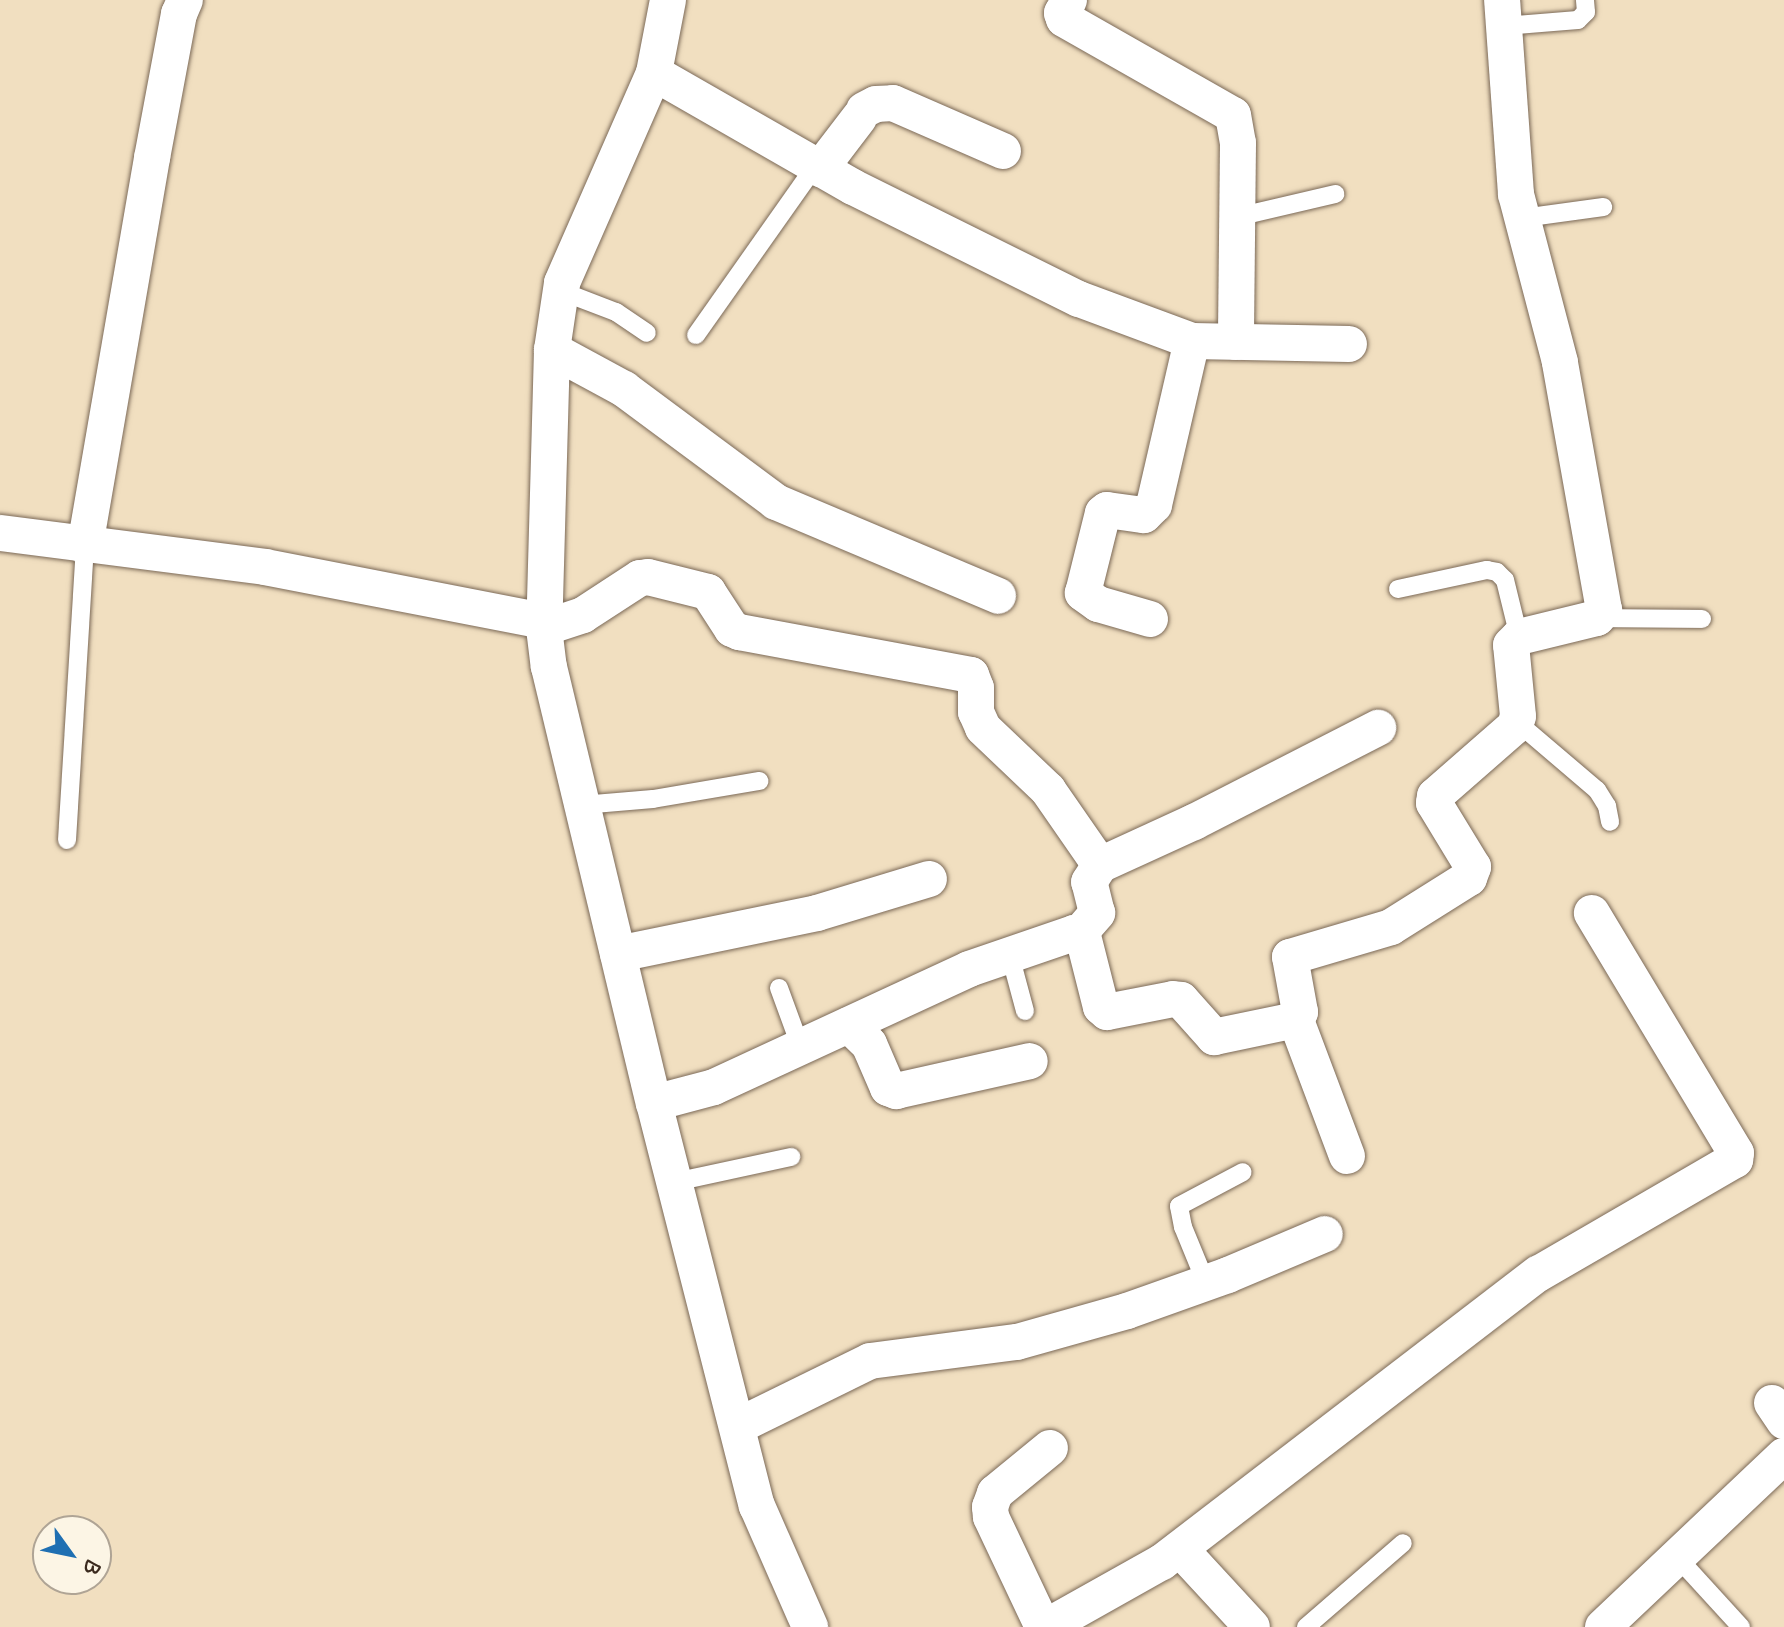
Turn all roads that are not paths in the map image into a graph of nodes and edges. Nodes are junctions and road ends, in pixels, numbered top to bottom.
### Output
1 (185, 0) edge
2 (668, 0) edge
3 (1069, 0) edge
4 (1585, 0) edge
5 (1503, 13) edge
6 (654, 73) junction
7 (1003, 151) dead end
8 (817, 167) junction
9 (1335, 194) dead end
10 (1603, 207) dead end
11 (1237, 217) junction
12 (1523, 218) junction
13 (561, 291) junction
14 (647, 333) dead end
15 (696, 335) dead end
16 (1192, 341) junction
17 (1236, 342) junction
18 (1349, 344) dead end
19 (552, 350) junction
20 (0, 533) edge
21 (85, 546) junction
22 (1398, 589) dead end
23 (998, 596) dead end
24 (1597, 618) junction
25 (1150, 619) dead end
26 (1702, 619) dead end
27 (544, 624) junction
28 (1519, 637) junction
29 (1517, 722) junction
30 (1378, 728) dead end
31 (759, 781) dead end
32 (582, 805) junction
33 (1610, 822) dead end
34 (67, 840) dead end
35 (1100, 865) junction
36 (929, 879) dead end
37 (1592, 913) dead end
38 (1079, 934) junction
39 (618, 954) junction
40 (1010, 955) junction
41 (779, 988) dead end
42 (1025, 1011) dead end
43 (1296, 1020) junction
44 (849, 1025) junction
45 (801, 1048) junction
46 (1030, 1061) dead end
47 (654, 1103) junction
48 (1347, 1156) dead end
49 (791, 1157) dead end
50 (1243, 1172) dead end
51 (675, 1182) junction
52 (1325, 1234) dead end
53 (1206, 1283) junction
54 (738, 1426) junction
55 (1050, 1448) dead end
56 (1784, 1456) edge
57 (1403, 1543) dead end
58 (1180, 1549) junction
59 (1677, 1557) junction
60 (810, 1627) edge
61 (1044, 1627) edge
62 (1252, 1627) edge
63 (1306, 1627) edge
64 (1603, 1627) edge
65 (1741, 1627) edge

1 - 21 street
2 - 6 street
3 - 11 street
4 - 5 lane
5 - 12 street
6 - 8 street
6 - 13 street
7 - 8 street
8 - 15 lane
8 - 16 street
9 - 11 lane
10 - 12 lane
11 - 17 street
12 - 24 street
13 - 14 lane
13 - 19 street
16 - 17 street
16 - 25 street
17 - 18 street
19 - 23 street
19 - 27 street
20 - 21 street
21 - 27 street
21 - 34 lane
22 - 28 lane
24 - 26 lane
24 - 28 street
27 - 32 street
27 - 35 street
28 - 29 street
29 - 33 lane
29 - 43 street
30 - 35 street
31 - 32 lane
32 - 39 street
35 - 38 street
36 - 39 street
37 - 58 street
38 - 40 street
38 - 43 street
39 - 47 street
40 - 42 lane
40 - 44 street
41 - 45 lane
43 - 48 street
44 - 45 street
44 - 46 street
45 - 47 street
47 - 51 street
49 - 51 lane
50 - 53 lane
51 - 54 street
52 - 53 street
53 - 54 street
54 - 60 street
55 - 61 street
56 - 59 street
57 - 63 lane
58 - 61 street
58 - 62 street
59 - 64 street
59 - 65 lane

